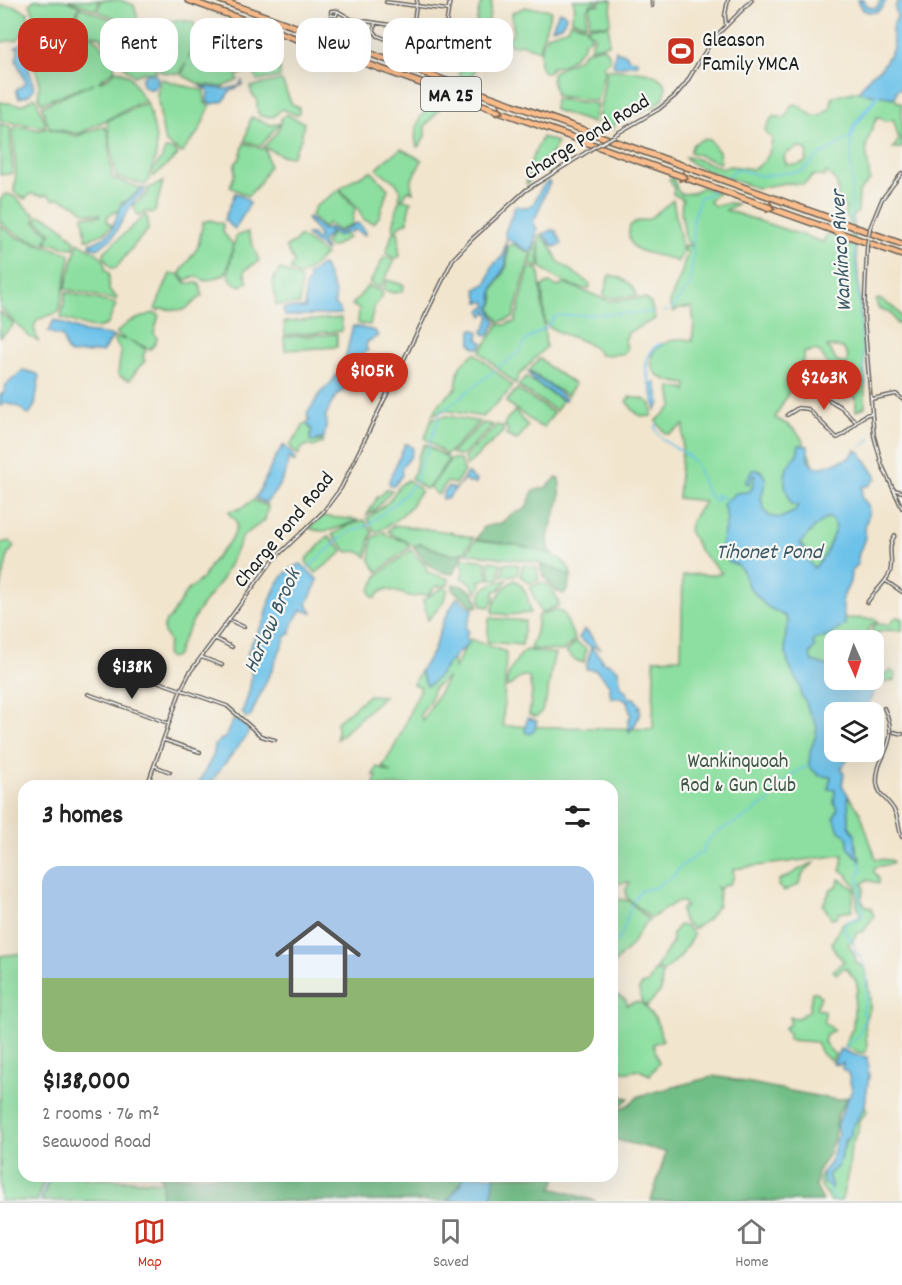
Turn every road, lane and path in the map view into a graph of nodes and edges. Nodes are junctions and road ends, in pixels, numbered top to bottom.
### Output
1 (188, 0) edge
2 (220, 0) edge
3 (417, 0) edge
4 (450, 0) edge
5 (652, 0) edge
6 (728, 0) edge
7 (752, 0) edge
8 (386, 2) dead end
9 (416, 6) junction
10 (652, 6) dead end
11 (449, 10) junction
12 (338, 11) dead end
13 (414, 18) edge
14 (448, 18) edge
15 (375, 22) junction
16 (383, 23) edge
17 (726, 26) junction
18 (383, 38) edge
19 (902, 173) edge
20 (902, 243) edge
21 (902, 255) edge
22 (871, 399) junction
23 (902, 399) edge
24 (829, 400) dead end
25 (871, 413) junction
26 (787, 415) dead end
27 (855, 422) junction
28 (894, 490) junction
29 (902, 492) edge
30 (902, 508) edge
31 (895, 535) dead end
32 (886, 581) junction
33 (902, 592) edge
34 (867, 603) dead end
35 (228, 620) junction
36 (244, 627) dead end
37 (214, 638) junction
38 (232, 647) dead end
39 (200, 657) junction
40 (102, 662) dead end
41 (222, 665) dead end
42 (181, 690) junction
43 (87, 694) dead end
44 (884, 708) dead end
45 (169, 723) junction
46 (893, 732) junction
47 (902, 734) edge
48 (163, 739) junction
49 (275, 740) dead end
50 (200, 752) dead end
51 (154, 766) junction
52 (170, 772) dead end
53 (149, 780) edge
54 (898, 820) junction
55 (902, 820) edge
56 (902, 837) edge

1 -> 21 highway, MA 25
2 - 20 highway, MA 25
3 - 9 street
4 - 11 street
5 - 10 street
6 - 17 street
7 - 17 street, Charge Pond Road
8 - 9 street
9 - 11 street
9 - 13 street
11 - 14 street
12 - 15 street
15 - 16 street
15 - 18 street
17 - 35 street, Charge Pond Road, bridge
19 - 22 street, bridge
22 - 23 street
22 - 25 street
24 - 27 street
25 - 27 street
25 - 28 street
26 - 27 street
28 - 29 street
28 - 30 street
31 - 32 street
32 - 33 street
32 - 34 street
35 - 36 street
35 - 37 street, Charge Pond Road
37 - 38 street
37 - 39 street, Charge Pond Road
39 - 41 street
39 - 42 street, Charge Pond Road
40 - 42 street
42 - 45 street, Charge Pond Road
42 - 49 street
43 - 45 street
44 - 46 street
45 - 48 street, Charge Pond Road
46 - 47 street
46 - 54 street
48 - 50 street
48 - 51 street, Charge Pond Road
51 - 52 street
51 - 53 street, Charge Pond Road
54 - 55 street
54 - 56 street

